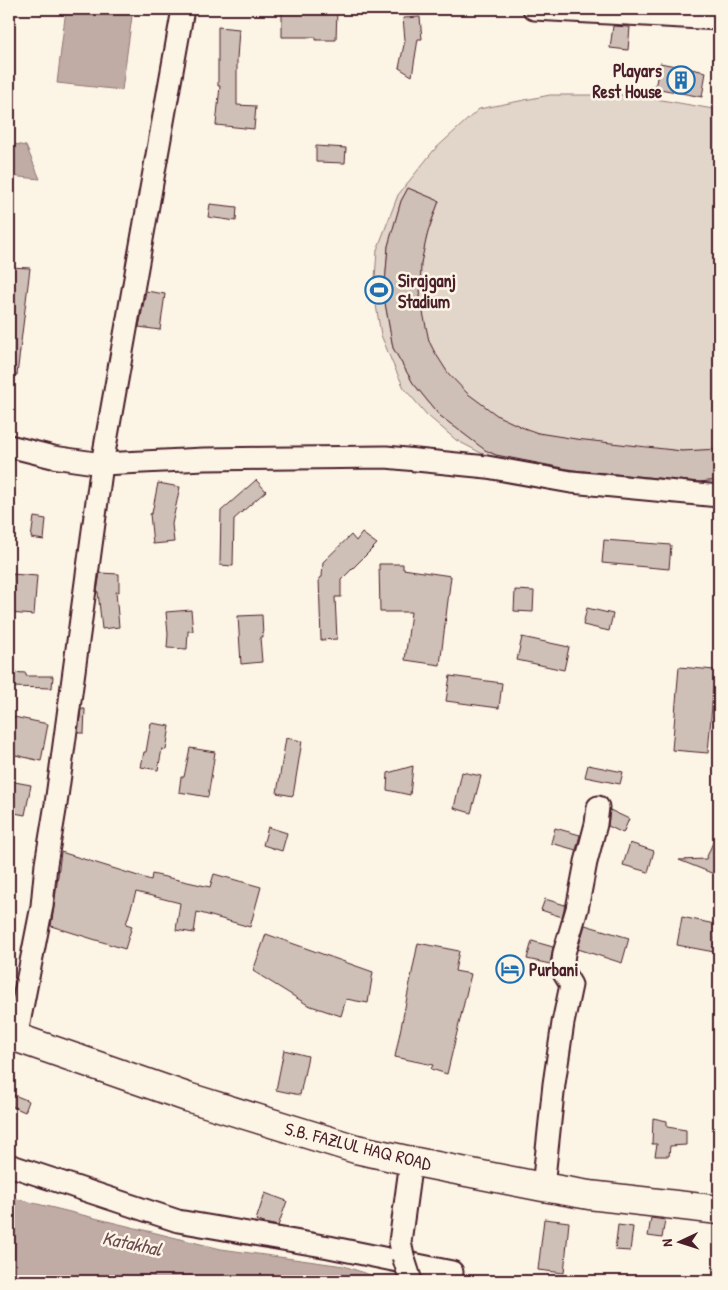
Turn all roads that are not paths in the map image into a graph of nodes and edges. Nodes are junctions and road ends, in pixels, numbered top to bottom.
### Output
1 (183, 9) edge
2 (534, 9) edge
3 (719, 19) edge
4 (9, 446) edge
5 (102, 464) junction
6 (719, 496) edge
7 (598, 807) dead end
8 (12, 1036) edge
9 (411, 1161) junction
10 (9, 1165) edge
11 (543, 1187) junction
12 (719, 1210) edge
13 (452, 1272) dead end
14 (411, 1281) edge

1 - 5 street
2 - 3 street
4 - 5 street
5 - 6 street
5 - 8 street
7 - 11 street
8 - 9 main road, S.B. FAZLUL HAQ ROAD
9 - 11 main road, S.B. FAZLUL HAQ ROAD
9 - 14 street, bridge
10 - 13 street
11 - 12 main road, S.B. FAZLUL HAQ ROAD

